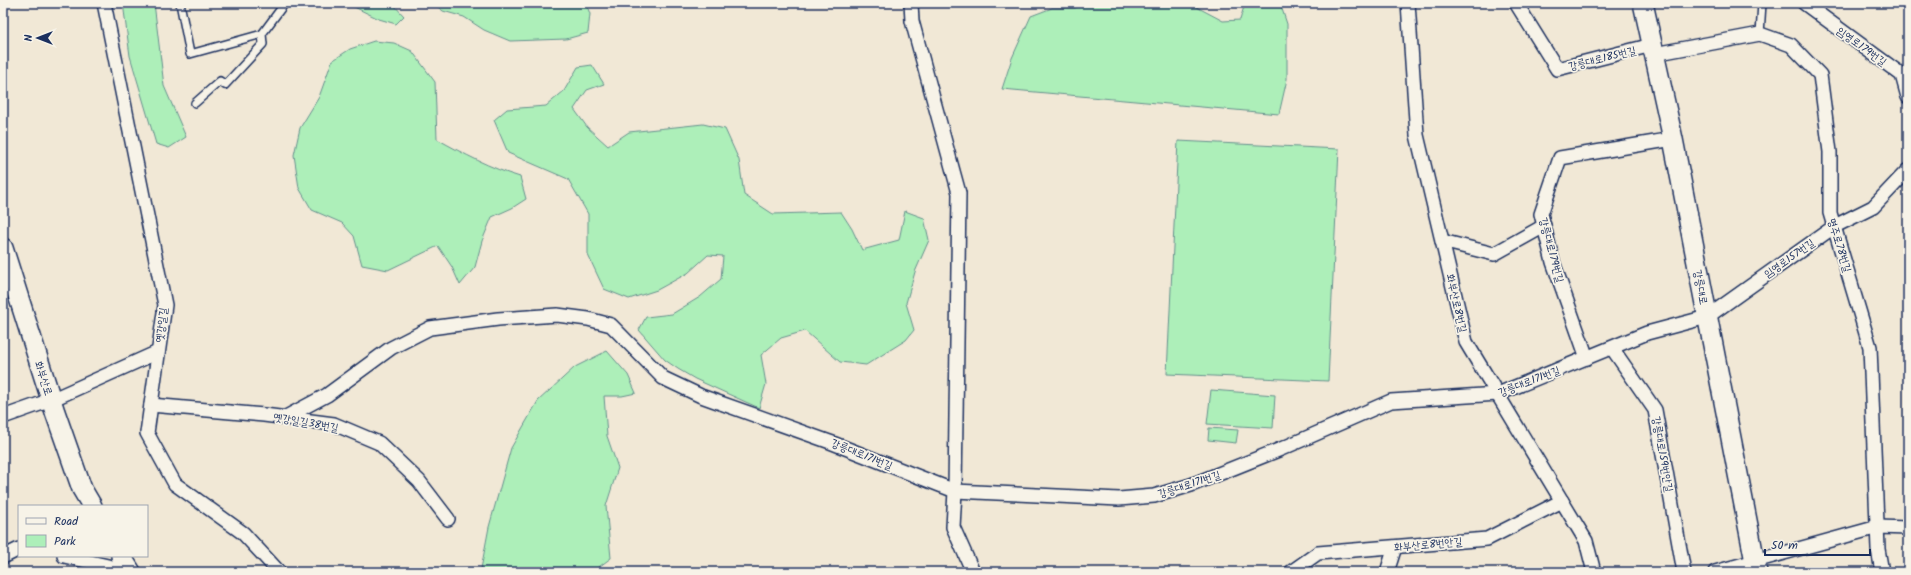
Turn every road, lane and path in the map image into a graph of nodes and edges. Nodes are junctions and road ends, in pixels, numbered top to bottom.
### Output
1 (104, 3) edge
2 (180, 3) edge
3 (285, 3) edge
4 (911, 3) edge
5 (1408, 3) edge
6 (1516, 3) edge
7 (1643, 3) edge
8 (1762, 3) edge
9 (1804, 3) edge
10 (262, 34) junction
11 (1760, 34) junction
12 (1653, 50) junction
13 (1908, 97) edge
14 (195, 103) dead end
15 (1672, 140) junction
16 (1908, 170) edge
17 (1544, 226) junction
18 (1835, 226) junction
19 (1442, 241) junction
20 (3, 248) edge
21 (1707, 317) junction
22 (1612, 348) junction
23 (158, 352) junction
24 (1587, 358) junction
25 (1498, 394) junction
26 (51, 400) junction
27 (151, 405) junction
28 (3, 417) edge
29 (284, 418) junction
30 (955, 491) junction
31 (1562, 502) junction
32 (91, 505) edge
33 (448, 519) dead end
34 (1878, 527) junction
35 (1908, 528) edge
36 (1395, 547) junction
37 (18, 550) edge
38 (3, 557) edge
39 (70, 557) edge
40 (127, 566) edge
41 (1756, 566) edge
42 (280, 572) edge
43 (973, 572) edge
44 (1291, 572) edge
45 (1387, 572) edge
46 (1594, 572) edge
47 (1684, 572) edge
48 (1715, 572) edge
49 (1882, 572) edge

1 - 23 street, 옛강일길
2 - 10 lane
3 - 10 lane
4 - 30 street
5 - 19 street, 화부산로8번길
6 - 12 street, 강릉대로185번길
7 - 12 street, 강릉대로
8 - 11 lane
9 - 13 street, 임영로179번길
10 - 14 lane
11 - 12 street
11 - 18 street, 명주로78번길
12 - 15 street, 강릉대로
15 - 17 street, 강릉대로179번길
15 - 21 street, 강릉대로
16 - 18 street, 임영로157번길
17 - 19 street
17 - 24 street, 강릉대로179번길
18 - 21 street, 임영로157번길
18 - 34 street, 명주로78번길
19 - 25 street, 화부산로8번길
20 - 26 street, 화부산로
21 - 22 street, 강릉대로171번길
21 - 41 street, 강릉대로
22 - 24 street, 강릉대로171번길
22 - 47 street, 강릉대로159번안길
23 - 26 street
23 - 27 street, 옛강일길
24 - 25 street, 강릉대로171번길
25 - 30 street, 강릉대로171번길
25 - 31 street, 화부산로8번길
26 - 28 street
26 - 32 street, 화부산로
27 - 29 street, 옛강일길38번길
27 - 42 street, 옛강일길
29 - 30 street, 강릉대로171번길
29 - 33 street, 옛강일길38번길
30 - 43 street
31 - 36 street, 화부산로8번안길
31 - 46 street, 화부산로8번길
34 - 35 street
34 - 41 street
34 - 49 street, 명주로78번길
36 - 44 street, 화부산로8번안길
36 - 45 street
37 - 38 street
39 - 40 street
41 - 48 street

